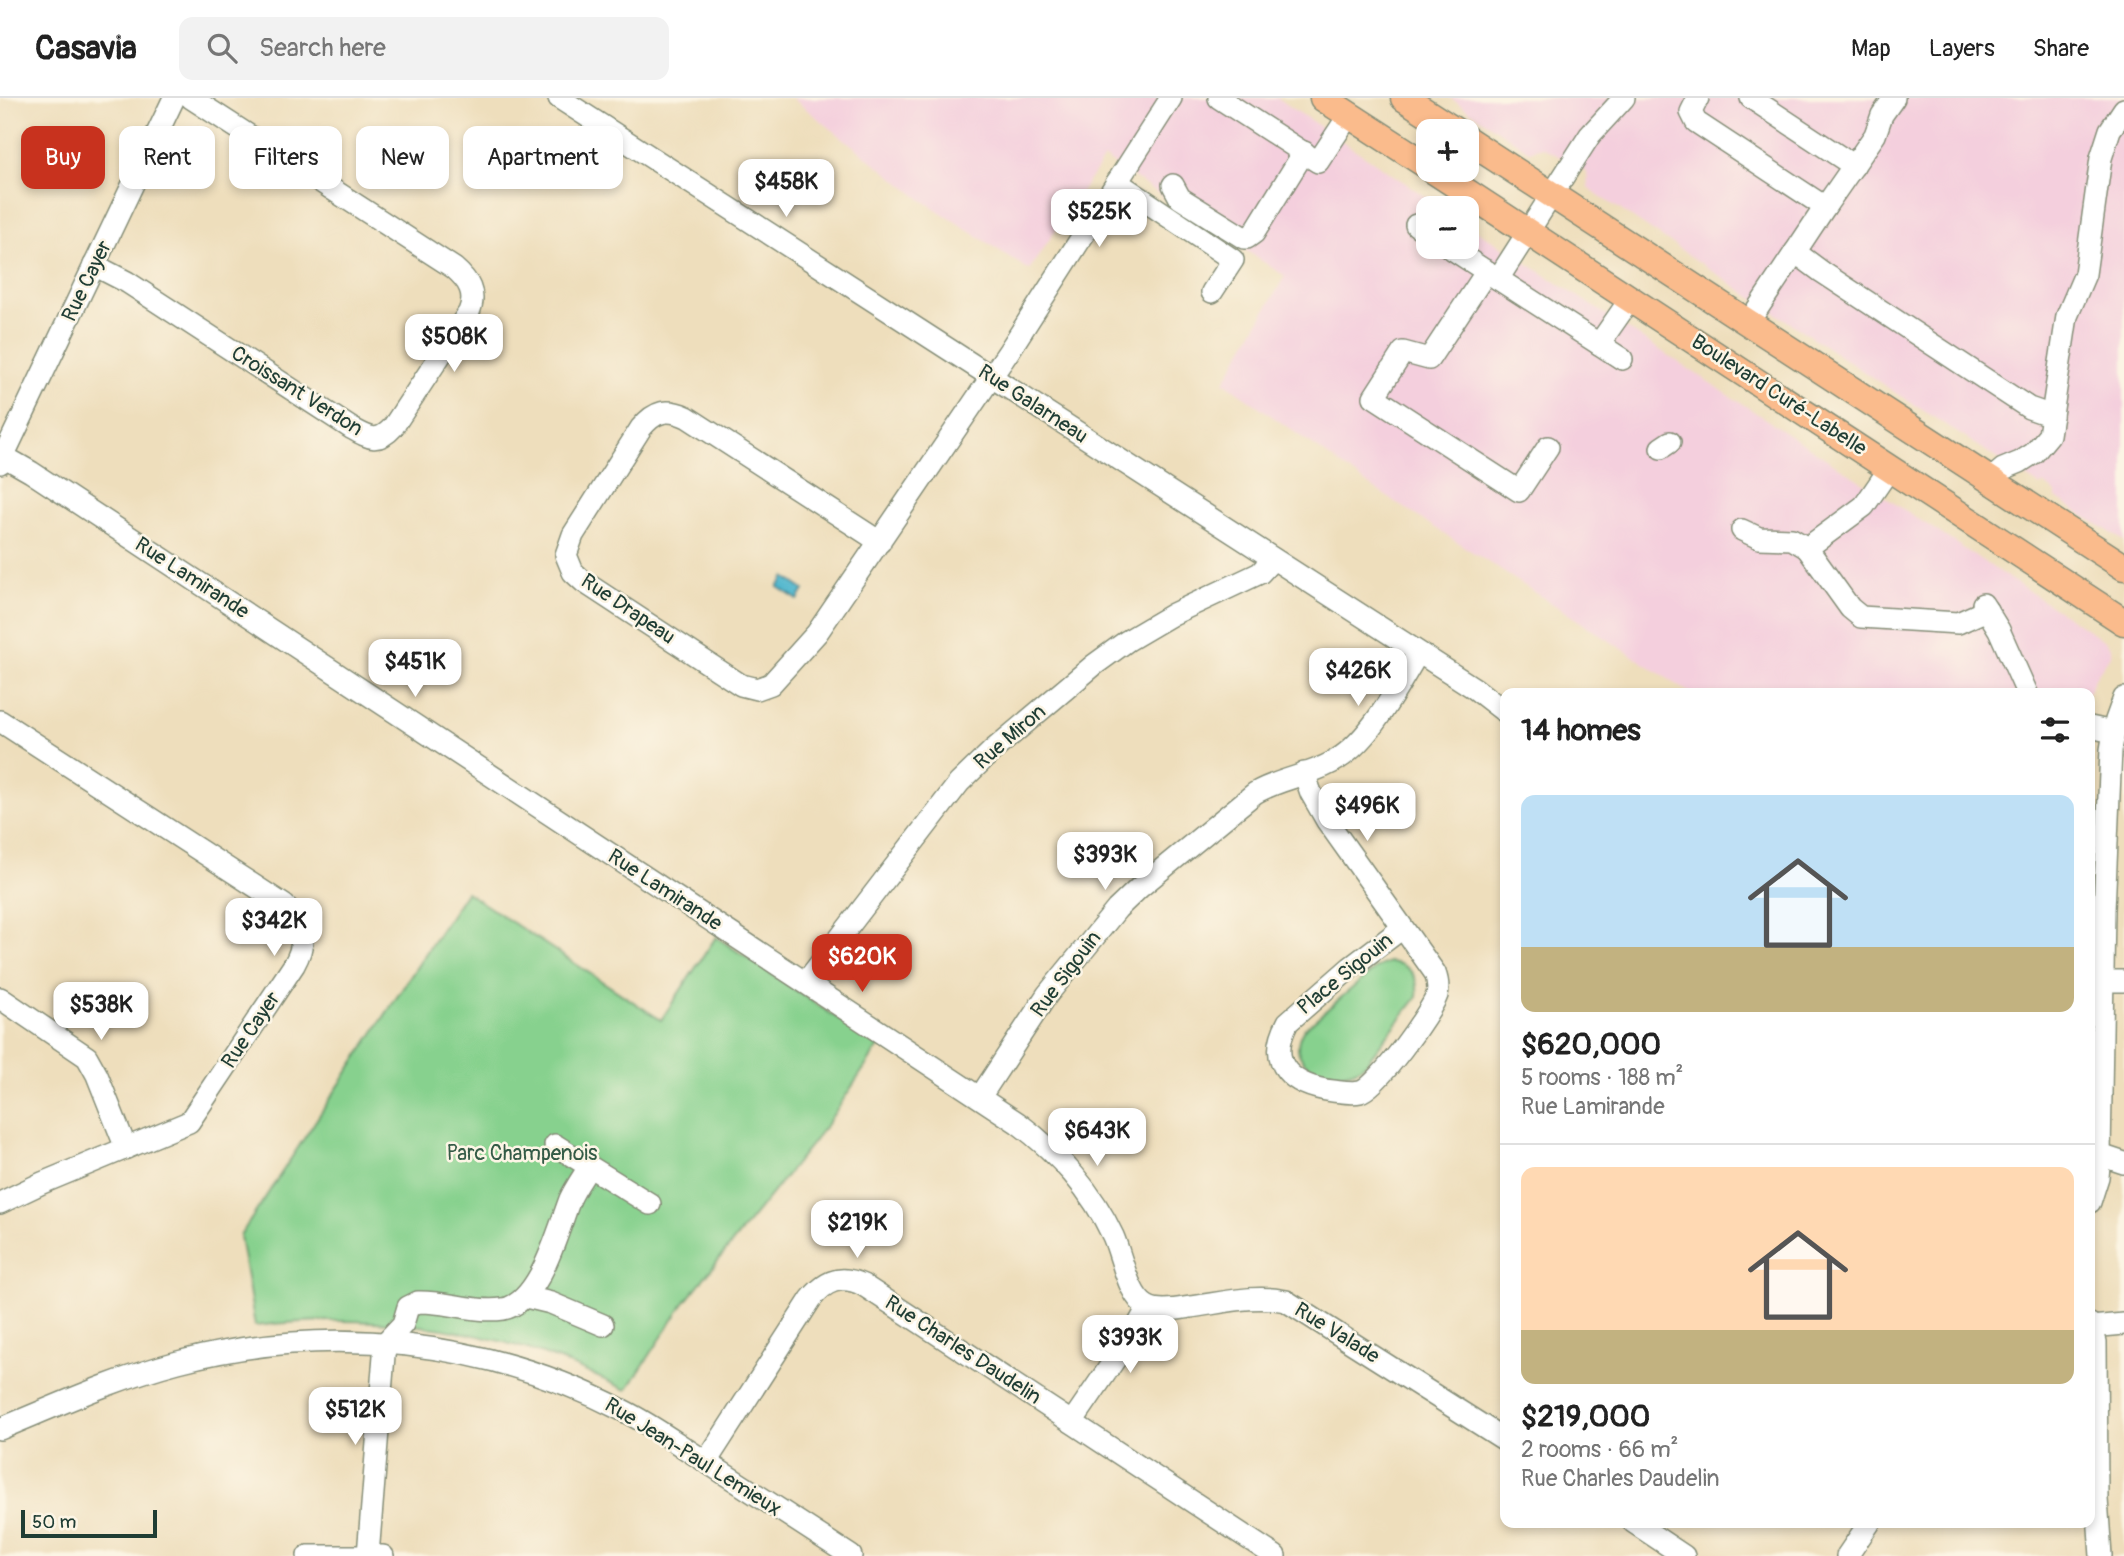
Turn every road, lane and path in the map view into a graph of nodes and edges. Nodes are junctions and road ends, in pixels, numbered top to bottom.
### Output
1 (174, 98) edge
2 (191, 98) edge
3 (559, 98) edge
4 (1171, 98) edge
5 (1219, 98) edge
6 (1323, 98) edge
7 (1624, 98) edge
8 (1698, 98) edge
9 (1751, 98) edge
10 (1894, 98) edge
11 (1418, 103) edge
12 (2124, 109) edge
13 (1349, 115) junction
14 (1439, 119) edge
15 (1479, 147) edge
16 (1304, 152) junction
17 (1416, 158) edge
18 (1854, 166) junction
19 (1117, 182) junction
20 (1452, 182) edge
21 (1173, 185) dead end
22 (1550, 193) junction
23 (1825, 207) junction
24 (1528, 231) junction
25 (1795, 251) junction
26 (1467, 259) edge
27 (94, 265) junction
28 (1492, 275) junction
29 (1212, 292) dead end
30 (1630, 299) junction
31 (1748, 323) junction
32 (1599, 344) junction
33 (1622, 359) dead end
34 (991, 376) junction
35 (2052, 416) junction
36 (1548, 447) dead end
37 (2, 460) edge
38 (1890, 468) junction
39 (1989, 481) junction
40 (1742, 530) dead end
41 (880, 542) junction
42 (1807, 548) junction
43 (1273, 559) junction
44 (2124, 567) edge
45 (2124, 622) edge
46 (1418, 653) junction
47 (2025, 688) edge
48 (2124, 698) edge
49 (1500, 708) edge
50 (0, 721) edge
51 (2095, 730) edge
52 (2116, 745) edge
53 (1304, 773) junction
54 (1401, 929) junction
55 (2113, 981) edge
56 (806, 982) junction
57 (0, 998) edge
58 (2095, 1035) edge
59 (980, 1097) junction
60 (555, 1145) dead end
61 (126, 1148) junction
62 (2099, 1155) junction
63 (2124, 1163) edge
64 (589, 1167) junction
65 (2095, 1186) edge
66 (0, 1203) edge
67 (650, 1204) dead end
68 (526, 1297) junction
69 (1148, 1307) junction
70 (2124, 1324) edge
71 (603, 1325) dead end
72 (2095, 1326) edge
73 (2095, 1339) edge
74 (385, 1343) junction
75 (1072, 1422) junction
76 (0, 1429) edge
77 (1500, 1437) edge
78 (706, 1462) junction
79 (1642, 1528) edge
80 (1866, 1528) edge
81 (368, 1555) edge
82 (308, 1556) edge
83 (383, 1556) edge
84 (850, 1556) edge
85 (1275, 1556) edge
86 (1684, 1556) edge
87 (1847, 1556) edge
88 (2101, 1556) edge

1 - 27 street, Rue Cayer
2 - 27 street, Croissant Verdon
3 - 34 street, Rue Galarneau
4 - 19 street, Rue Drapeau
5 - 16 street
6 - 13 main road
7 - 22 street
8 - 23 street
9 - 18 street
10 - 18 street
11 - 14 main road
12 - 35 street
13 - 16 street
13 - 17 main road
15 - 22 main road, Boulevard Curé-Labelle
16 - 21 street
18 - 23 street
19 - 29 street
19 - 34 street, Rue Drapeau
20 - 24 main road, Boulevard Curé-Labelle
22 - 24 street
22 - 31 main road, Boulevard Curé-Labelle
23 - 25 street
24 - 28 street
24 - 30 main road, Boulevard Curé-Labelle
25 - 31 street
25 - 35 street
26 - 28 street
27 - 37 street, Rue Cayer
28 - 32 street
28 - 36 street
30 - 32 street
30 - 38 main road, Boulevard Curé-Labelle
31 - 39 main road, Boulevard Curé-Labelle
32 - 33 street
34 - 41 street, Rue Drapeau
34 - 43 street, Rue Galarneau
35 - 39 street
37 - 56 street, Rue Lamirande
38 - 42 street
38 - 45 main road, Boulevard Curé-Labelle
39 - 44 main road, Boulevard Curé-Labelle
40 - 42 street
41 - 41 street, Rue Drapeau
42 - 47 street
43 - 46 street, Rue Galarneau
43 - 56 street, Rue Miron
46 - 49 street, Rue Galarneau
46 - 53 street, Rue Sigouin
48 - 52 street
50 - 61 street, Rue Cayer
51 - 52 street
52 - 55 street
53 - 54 street, Place Sigouin
53 - 59 street, Rue Sigouin
54 - 54 street, Place Sigouin
55 - 58 street
56 - 59 street, Rue Lamirande
57 - 61 street
58 - 62 street
59 - 69 street, Rue Lamirande
60 - 64 street
61 - 66 street, Rue Cayer
62 - 63 street
62 - 65 street
64 - 67 street
64 - 68 street
68 - 71 street
68 - 74 street
69 - 75 street
69 - 77 street, Rue Valade
70 - 72 street
73 - 88 street
74 - 76 street, Rue Jean-Paul Lemieux
74 - 78 street, Rue Jean-Paul Lemieux
74 - 81 street
75 - 78 street, Rue Charles Daudelin
75 - 85 street, Rue Charles Daudelin
78 - 84 street, Rue Jean-Paul Lemieux
79 - 86 street
80 - 87 street
81 - 82 street
81 - 83 street

